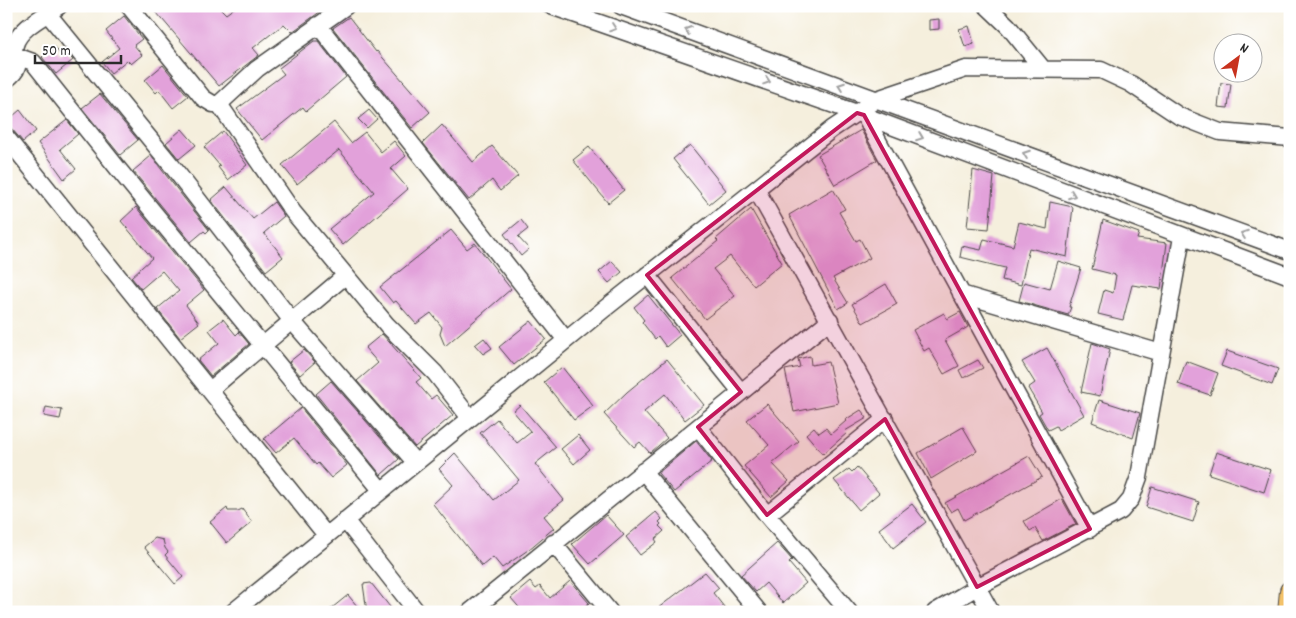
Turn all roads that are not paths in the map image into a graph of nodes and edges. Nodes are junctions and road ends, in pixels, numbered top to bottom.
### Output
1 (128, 6) edge
2 (346, 6) edge
3 (551, 6) edge
4 (621, 6) edge
5 (987, 6) edge
6 (53, 10) edge
7 (318, 25) junction
8 (11, 56) edge
9 (1043, 69) junction
10 (6, 80) edge
11 (877, 99) junction
12 (219, 104) junction
13 (860, 114) junction
14 (6, 137) edge
15 (1290, 138) edge
16 (756, 189) junction
17 (1182, 237) junction
18 (1290, 251) edge
19 (647, 275) junction
20 (345, 276) junction
21 (1290, 276) edge
22 (961, 294) junction
23 (830, 320) junction
24 (292, 321) junction
25 (566, 340) junction
26 (262, 346) junction
27 (1161, 353) junction
28 (210, 390) junction
29 (741, 392) junction
30 (470, 418) junction
31 (885, 419) junction
32 (698, 427) junction
33 (416, 462) junction
34 (643, 471) junction
35 (381, 490) junction
36 (767, 515) junction
37 (345, 520) junction
38 (1090, 529) junction
39 (326, 535) junction
40 (554, 544) junction
41 (977, 587) junction
42 (232, 612) edge
43 (417, 612) edge
44 (470, 612) edge
45 (610, 612) edge
46 (759, 612) edge
47 (849, 612) edge
48 (935, 612) edge
49 (991, 612) edge

1 - 12 street
2 - 7 street
3 -> 13 street
11 -> 4 street
5 - 9 street
6 - 8 street
6 - 24 street
7 - 12 street
7 - 25 street
8 - 10 street
8 - 26 street
9 - 11 street
9 - 15 street
11 - 13 street
18 -> 11 street
12 - 20 street
13 - 16 street
13 -> 17 street
13 - 22 street
14 - 28 street
16 - 19 street
16 - 23 street
17 - 21 street
17 - 27 street
19 - 25 street
19 - 29 street
20 - 24 street
20 - 30 street
22 - 27 street
22 - 38 street
23 - 29 street
23 - 31 street
24 - 26 street
24 - 33 street
25 - 30 street
26 - 28 street
26 - 35 street
27 - 38 street
28 - 39 street
29 - 32 street
30 - 33 street
31 - 36 street
31 - 41 street
32 - 34 street
32 - 36 street
33 - 35 street
34 - 40 street
34 - 46 street
35 - 37 street
36 - 47 street
37 - 39 street
37 - 43 street
38 - 41 street
39 - 42 street
40 - 44 street
40 - 45 street
41 - 48 street
41 - 49 street

